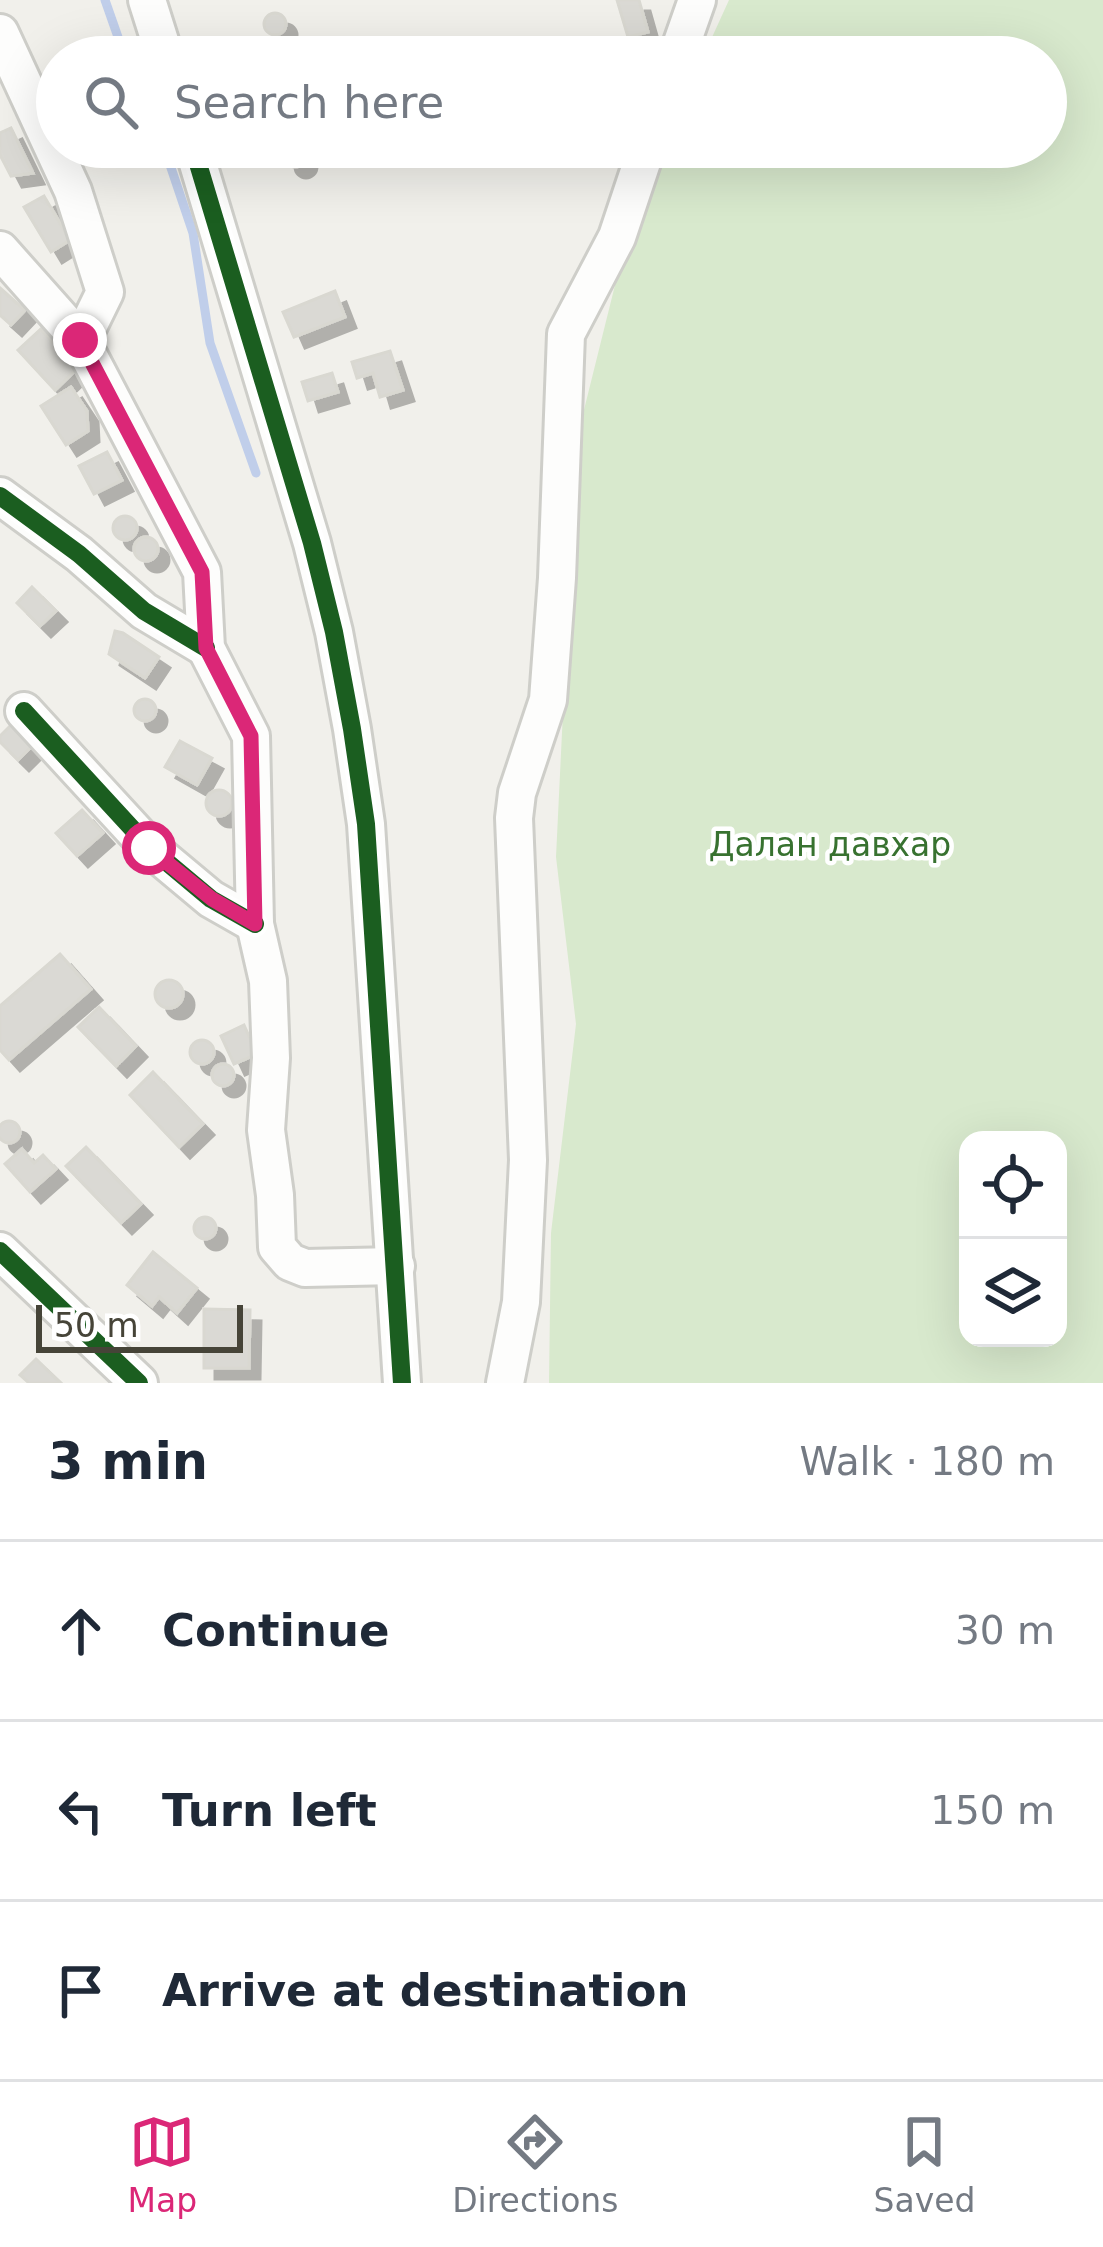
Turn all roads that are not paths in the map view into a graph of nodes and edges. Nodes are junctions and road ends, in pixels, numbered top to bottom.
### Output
1 (147, 0) edge
2 (697, 0) edge
3 (0, 33) edge
4 (158, 36) edge
5 (684, 36) edge
6 (36, 110) edge
7 (63, 168) edge
8 (199, 168) edge
9 (640, 168) edge
10 (0, 250) edge
11 (80, 340) junction
12 (0, 496) edge
13 (206, 648) junction
14 (24, 711) dead end
15 (255, 924) junction
16 (0, 1250) edge
17 (395, 1265) junction
18 (140, 1383) edge
19 (402, 1383) edge
20 (506, 1383) edge

1 - 4 street
2 - 5 street
3 - 6 street
7 - 11 street
8 - 17 street
9 - 20 street
10 - 11 street
11 - 13 street
12 - 13 street
13 - 15 street
14 - 15 street
15 - 17 street
16 - 18 street
17 - 19 street

